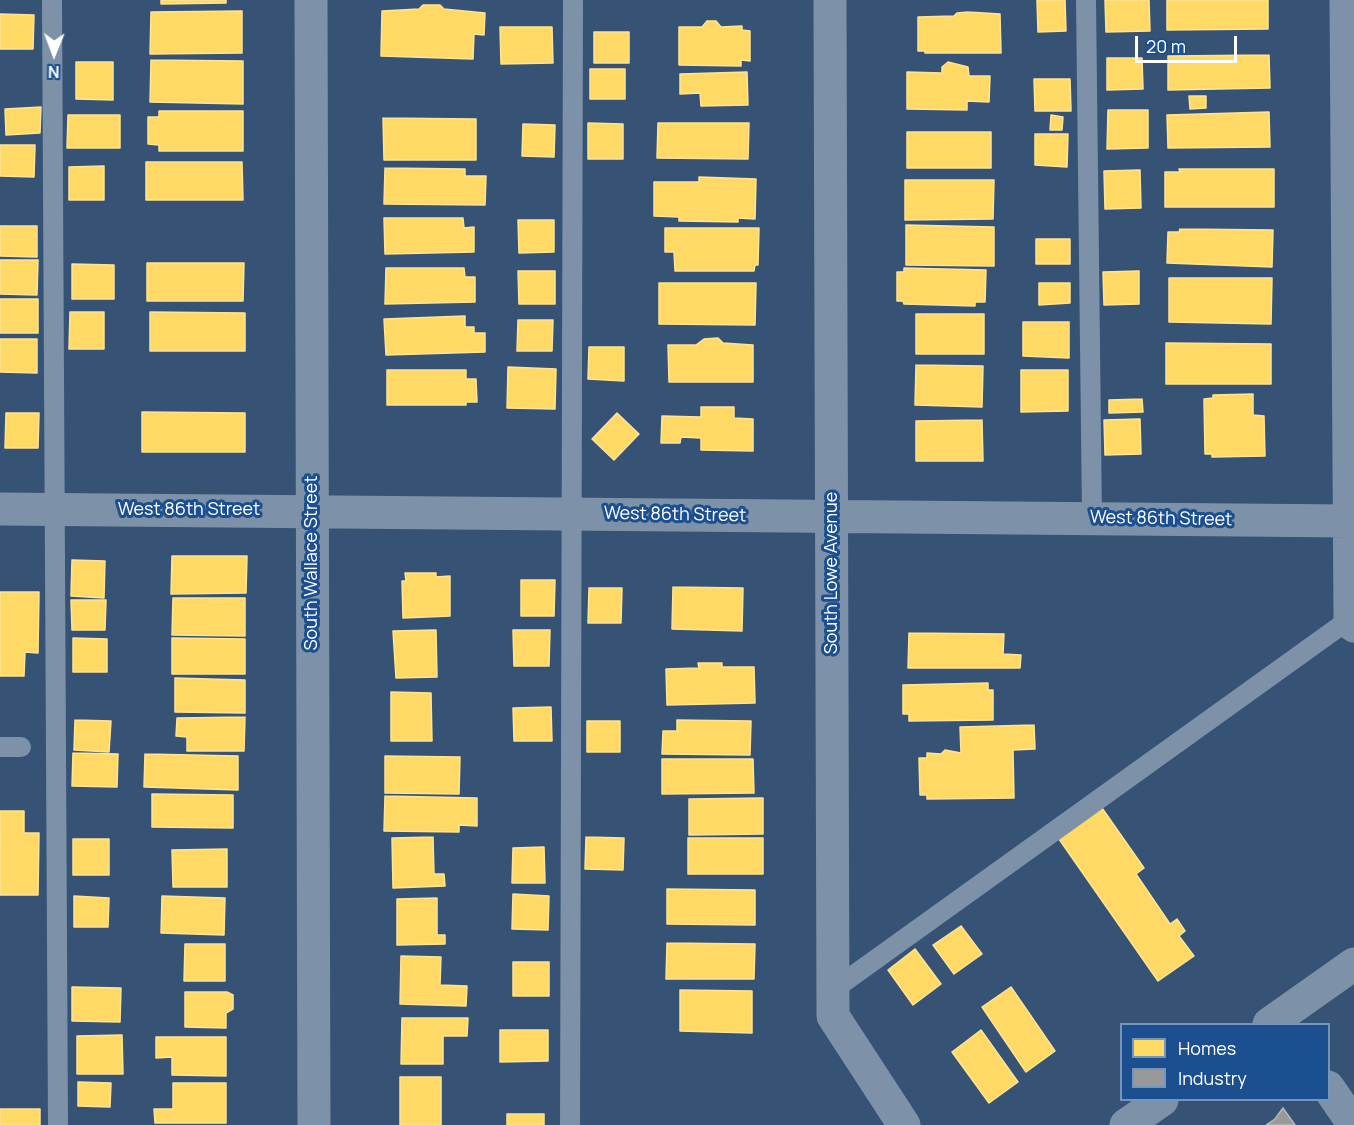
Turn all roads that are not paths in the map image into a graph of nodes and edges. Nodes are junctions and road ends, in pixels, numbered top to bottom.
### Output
1 (52, 0) edge
2 (311, 0) edge
3 (573, 0) edge
4 (830, 0) edge
5 (1086, 0) edge
6 (1346, 0) edge
7 (0, 509) edge
8 (55, 510) junction
9 (312, 511) junction
10 (573, 514) junction
11 (832, 516) junction
12 (1092, 518) junction
13 (1350, 521) junction
14 (1353, 620) edge
15 (0, 747) edge
16 (21, 747) dead end
17 (1354, 964) edge
18 (833, 990) junction
19 (1278, 1022) edge
20 (1330, 1089) edge
21 (1161, 1101) edge
22 (58, 1125) edge
23 (314, 1125) edge
24 (570, 1125) edge
25 (904, 1125) edge
26 (1126, 1125) edge
27 (1354, 1125) edge

1 - 8 lane
2 - 9 street, South Wallace Street
3 - 10 lane
4 - 11 street, South Lowe Avenue
5 - 12 lane
6 - 13 street
7 - 8 street, West 86th Street
8 - 9 street, West 86th Street
8 - 22 lane
9 - 10 street, West 86th Street
9 - 23 street, South Wallace Street
10 - 11 street, West 86th Street
10 - 24 lane
11 - 12 street, West 86th Street
11 - 18 street, South Lowe Avenue
12 - 13 street, West 86th Street
13 - 14 street
14 - 18 lane
15 - 16 lane
17 - 19 street
18 - 25 street, South Lowe Avenue
20 - 27 street
21 - 26 street

